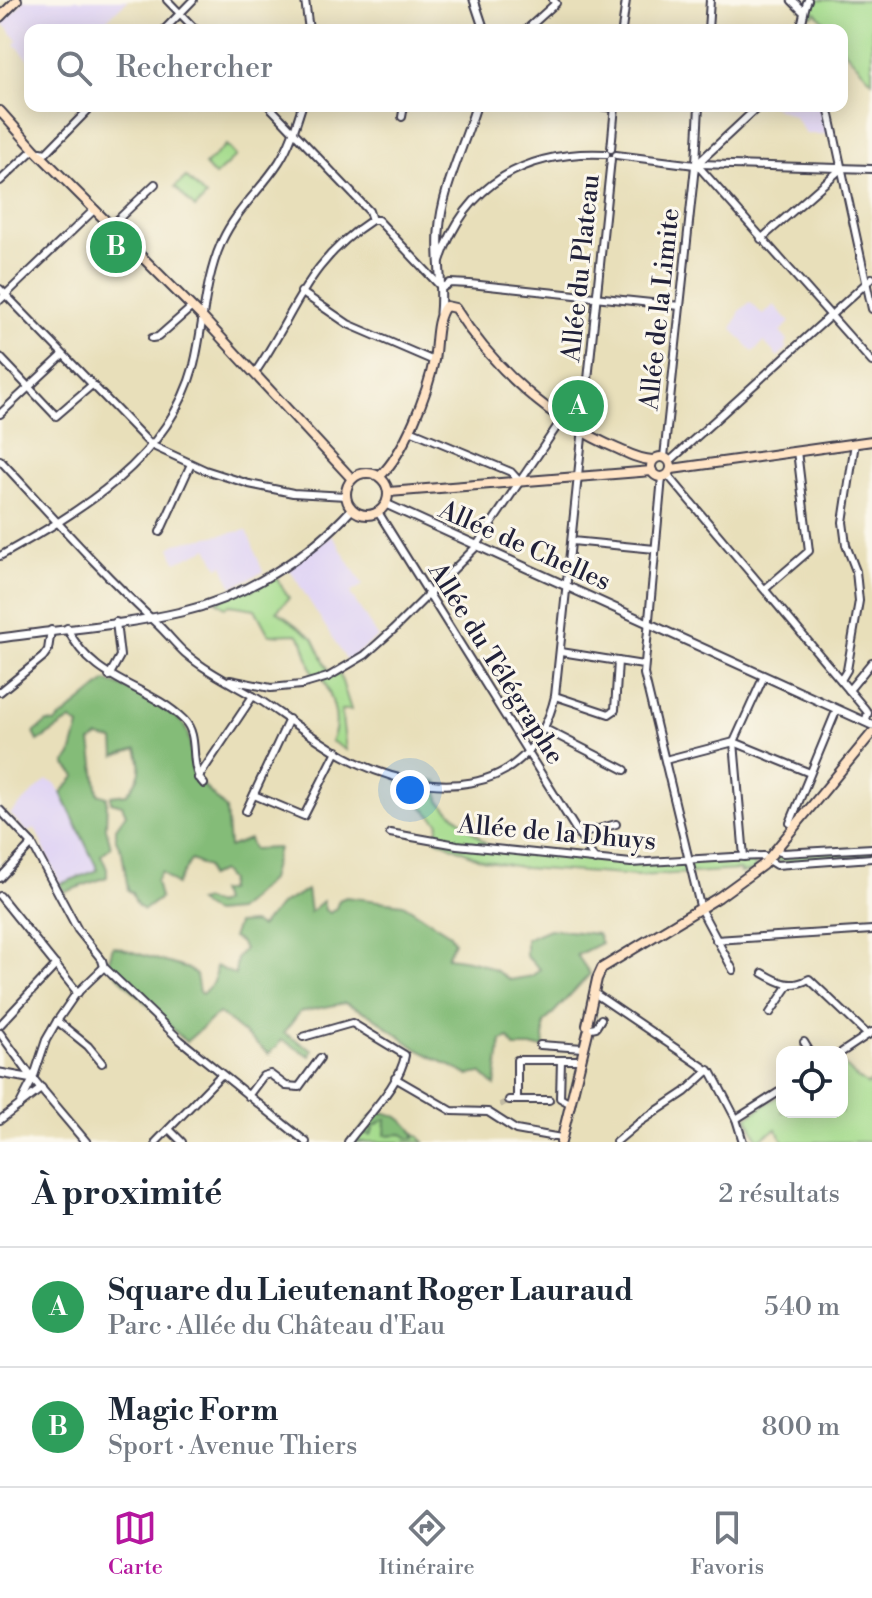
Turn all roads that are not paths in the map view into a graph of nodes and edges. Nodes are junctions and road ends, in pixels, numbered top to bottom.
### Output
1 (15, 0) edge
2 (167, 0) edge
3 (193, 0) edge
4 (305, 0) edge
5 (474, 0) edge
6 (626, 0) edge
7 (710, 0) edge
8 (792, 0) edge
9 (808, 0) edge
10 (555, 2) edge
11 (802, 10) junction
12 (180, 13) junction
13 (0, 14) edge
14 (170, 24) edge
15 (190, 24) edge
16 (308, 24) edge
17 (482, 24) edge
18 (532, 24) edge
19 (623, 24) edge
20 (708, 24) edge
21 (801, 24) edge
22 (0, 110) edge
23 (86, 112) edge
24 (275, 112) edge
25 (300, 112) edge
26 (403, 112) edge
27 (474, 112) edge
28 (615, 112) edge
29 (699, 112) edge
30 (753, 112) edge
31 (829, 112) edge
32 (402, 117) dead end
33 (13, 127) junction
34 (293, 131) junction
35 (34, 149) junction
36 (46, 153) junction
37 (611, 155) junction
38 (697, 165) junction
39 (842, 168) junction
40 (872, 169) edge
41 (0, 181) edge
42 (155, 184) dead end
43 (95, 209) junction
44 (372, 220) junction
45 (111, 226) junction
46 (761, 239) junction
47 (440, 261) junction
48 (869, 281) edge
49 (442, 288) junction
50 (301, 292) junction
51 (2, 294) edge
52 (597, 297) junction
53 (680, 306) junction
54 (455, 308) junction
55 (190, 309) junction
56 (872, 309) edge
57 (440, 313) junction
58 (830, 315) junction
59 (202, 320) junction
60 (152, 338) dead end
61 (63, 355) junction
62 (0, 357) edge
63 (434, 361) junction
64 (872, 362) edge
65 (253, 375) junction
66 (589, 378) junction
67 (92, 385) junction
68 (29, 388) junction
69 (578, 395) junction
70 (587, 400) junction
71 (0, 414) edge
72 (563, 420) junction
73 (410, 430) junction
74 (583, 432) junction
75 (872, 441) edge
76 (855, 443) junction
77 (151, 445) junction
78 (797, 451) junction
79 (0, 460) edge
80 (653, 460) junction
81 (191, 464) junction
82 (667, 468) junction
83 (652, 471) junction
84 (380, 476) junction
85 (579, 477) junction
86 (352, 479) junction
87 (520, 482) junction
88 (389, 492) junction
89 (346, 496) junction
90 (386, 504) junction
91 (352, 509) junction
92 (378, 512) junction
93 (58, 523) junction
94 (160, 532) dead end
95 (572, 541) junction
96 (477, 545) junction
97 (655, 549) junction
98 (0, 556) edge
99 (567, 586) junction
100 (765, 589) junction
101 (429, 593) junction
102 (149, 617) junction
103 (116, 622) junction
104 (648, 622) junction
105 (67, 628) junction
106 (51, 630) junction
107 (0, 638) edge
108 (561, 652) junction
109 (618, 661) junction
110 (872, 662) edge
111 (643, 665) junction
112 (109, 676) junction
113 (764, 676) junction
114 (223, 678) junction
115 (841, 680) junction
116 (849, 690) junction
117 (0, 692) edge
118 (253, 696) junction
119 (555, 696) junction
120 (837, 709) junction
121 (289, 719) junction
122 (869, 723) edge
123 (545, 729) junction
124 (872, 733) edge
125 (734, 742) junction
126 (337, 751) junction
127 (529, 752) junction
128 (665, 760) junction
129 (625, 770) dead end
130 (810, 773) junction
131 (254, 795) junction
132 (0, 810) edge
133 (246, 811) dead end
134 (790, 823) dead end
135 (616, 824) dead end
136 (390, 833) dead end
137 (581, 834) junction
138 (32, 844) junction
139 (872, 848) edge
140 (777, 851) junction
141 (744, 857) junction
142 (872, 858) edge
143 (769, 859) junction
144 (595, 860) junction
145 (691, 860) junction
146 (872, 867) edge
147 (0, 878) edge
148 (0, 896) edge
149 (701, 907) junction
150 (872, 930) edge
151 (716, 940) junction
152 (629, 950) junction
153 (56, 965) junction
154 (104, 967) junction
155 (733, 970) dead end
156 (763, 973) dead end
157 (789, 985) junction
158 (78, 993) junction
159 (594, 993) junction
160 (590, 1011) junction
161 (770, 1013) dead end
162 (601, 1019) dead end
163 (57, 1021) junction
164 (0, 1025) edge
165 (588, 1029) junction
166 (0, 1033) edge
167 (870, 1034) edge
168 (303, 1037) dead end
169 (804, 1042) dead end
170 (540, 1045) dead end
171 (806, 1046) edge
172 (583, 1048) junction
173 (848, 1048) edge
174 (320, 1058) dead end
175 (561, 1060) junction
176 (578, 1060) junction
177 (102, 1063) dead end
178 (709, 1070) junction
179 (0, 1073) edge
180 (221, 1075) junction
181 (395, 1078) junction
182 (33, 1079) junction
183 (42, 1088) junction
184 (776, 1094) edge
185 (248, 1096) junction
186 (549, 1100) dead end
187 (567, 1102) junction
188 (19, 1106) junction
189 (497, 1107) dead end
190 (496, 1116) junction
191 (736, 1119) junction
192 (0, 1120) edge
193 (169, 1129) junction
194 (561, 1140) edge
195 (86, 1142) edge
196 (156, 1142) edge
197 (182, 1142) edge
198 (306, 1142) edge
199 (348, 1142) edge
200 (616, 1142) edge
201 (743, 1142) edge

1 - 13 main road
2 - 12 street
3 - 12 street
4 - 16 street
5 - 17 street
6 - 19 street
7 - 20 street
8 - 11 street
9 - 11 street
10 - 18 street
11 - 21 street
12 - 14 street
12 - 15 street
22 - 33 main road
22 - 36 main road
23 - 36 street
24 - 34 street
25 - 34 street
26 - 32 street
27 - 47 street
28 - 37 street, Allée du Plateau
29 - 38 street, Allée de la Limite
30 - 38 street
31 - 39 street
33 - 35 main road
33 - 36 street
34 - 44 street
34 - 59 street
35 - 41 street
35 - 43 main road
36 - 43 main road
37 - 38 street
37 - 47 street
37 - 52 street, Allée du Plateau
38 - 39 street
38 - 46 street
38 - 53 street, Allée de la Limite
39 - 40 street
39 - 46 street
39 - 48 street
42 - 45 street
43 - 45 main road
43 - 51 street
44 - 49 street
44 - 50 street
45 - 55 main road
46 - 58 street
47 - 49 street
48 - 56 street
48 - 58 street
49 - 52 street
49 - 54 street
49 - 57 street
50 - 63 street
50 - 65 street
51 - 61 street
52 - 53 street
52 - 66 street, Allée du Plateau
53 - 82 street, Allée de la Limite
54 - 57 main road
54 - 72 main road
55 - 59 main road
55 - 60 street
57 - 63 main road
58 - 64 street
58 - 82 street
59 - 65 main road
59 - 77 street
61 - 67 street
61 - 68 street
62 - 68 street
63 - 73 main road
65 - 86 main road
66 - 69 street
66 - 70 street, Allée du Plateau
67 - 68 street
67 - 77 street
68 - 71 street
69 - 70 street
69 - 72 street
70 - 74 street, Allée du Plateau
72 - 74 main road
72 - 87 street
73 - 84 main road
73 - 87 street
74 - 80 main road
74 - 85 street, Allée du Plateau
75 - 76 main road
76 - 78 main road
76 - 115 street
77 - 81 street
77 - 93 street
78 - 82 main road
78 - 100 street
79 - 93 street, Allée du Plateau
80 - 82 main road
80 - 83 main road
81 - 89 street
81 - 94 street
82 - 83 main road
82 - 97 street, Allée de la Limite
82 - 100 street
83 - 85 main road
84 - 86 main road
84 - 88 main road
85 - 87 main road
85 - 95 street, Allée du Plateau
86 - 89 main road
87 - 88 main road
87 - 96 street
88 - 90 main road
89 - 91 main road
90 - 92 main road
90 - 96 street, Allée de Chelles
91 - 92 main road
91 - 102 street
92 - 101 street, Allée du Télégraphe
93 - 98 street
93 - 102 street, Allée du Plateau
95 - 97 street
95 - 99 street, Allée du Plateau
96 - 99 street, Allée de Chelles
96 - 101 street
97 - 104 street, Allée de la Limite
99 - 104 street, Allée de Chelles
99 - 108 street, Allée du Plateau
100 - 115 street
101 - 114 street
101 - 127 street, Allée du Télégraphe
102 - 103 street
102 - 114 street, Allée du Plateau
103 - 105 street
103 - 112 street
104 - 111 street, Allée de la Limite
104 - 113 street, Allée de Chelles
105 - 106 street
105 - 112 street
106 - 107 street
106 - 117 street
108 - 109 street
108 - 119 street, Allée du Plateau
109 - 111 street
109 - 119 street
110 - 116 street
111 - 128 street, Allée de la Limite
112 - 118 street
113 - 120 street, Allée de Chelles
113 - 125 street
114 - 118 street, Allée du Plateau
115 - 116 street
116 - 122 street
118 - 121 street, Allée du Plateau
119 - 123 street, Allée du Plateau
120 - 122 street, Allée de Chelles
120 - 130 street
121 - 126 street, Allée du Plateau
121 - 131 street
123 - 127 street, Allée du Plateau
123 - 129 street
124 - 140 main road
125 - 128 street
125 - 130 street
125 - 141 street
126 - 127 street, Allée du Plateau
126 - 131 street
127 - 137 street, Allée du Télégraphe
128 - 145 street, Allée de la Limite
130 - 134 street
131 - 133 street
132 - 138 street
135 - 137 street
136 - 144 street, Allée de la Dhuys
137 - 144 street, Allée du Télégraphe
138 - 147 street
138 - 154 street
139 - 140 street
140 - 143 main road
141 - 143 street, Allée de la Dhuys
141 - 145 street, Allée de la Dhuys
142 - 143 street, Allée de la Dhuys
142 - 146 street
143 - 149 main road
144 - 145 street, Allée de la Dhuys
145 - 149 street, Allée de la Limite
148 - 153 street
149 - 151 street, Allée de la Limite
149 - 152 main road
150 - 151 street
151 - 155 street, Allée de la Limite
152 - 159 main road
152 - 160 main road
153 - 158 street
153 - 164 street
154 - 158 street
154 - 180 street
156 - 157 street
157 - 161 street
157 - 167 street
158 - 163 street
159 - 160 main road
159 - 178 street
160 - 165 main road
162 - 165 street
163 - 177 street
163 - 182 street
165 - 172 main road
165 - 176 main road
166 - 182 street
167 - 173 street
168 - 181 street
169 - 171 street
170 - 172 street
172 - 176 main road
174 - 185 street
175 - 176 street
175 - 186 street
175 - 187 street
176 - 187 main road
178 - 191 street
178 - 200 street
179 - 182 street
180 - 185 street
180 - 193 street
181 - 190 street
181 - 199 street
182 - 183 street
182 - 188 street
183 - 188 street
183 - 195 street
184 - 191 street
185 - 198 street
187 - 194 main road
188 - 192 street
189 - 190 street
190 - 194 street
191 - 201 street
193 - 196 street
193 - 197 street

